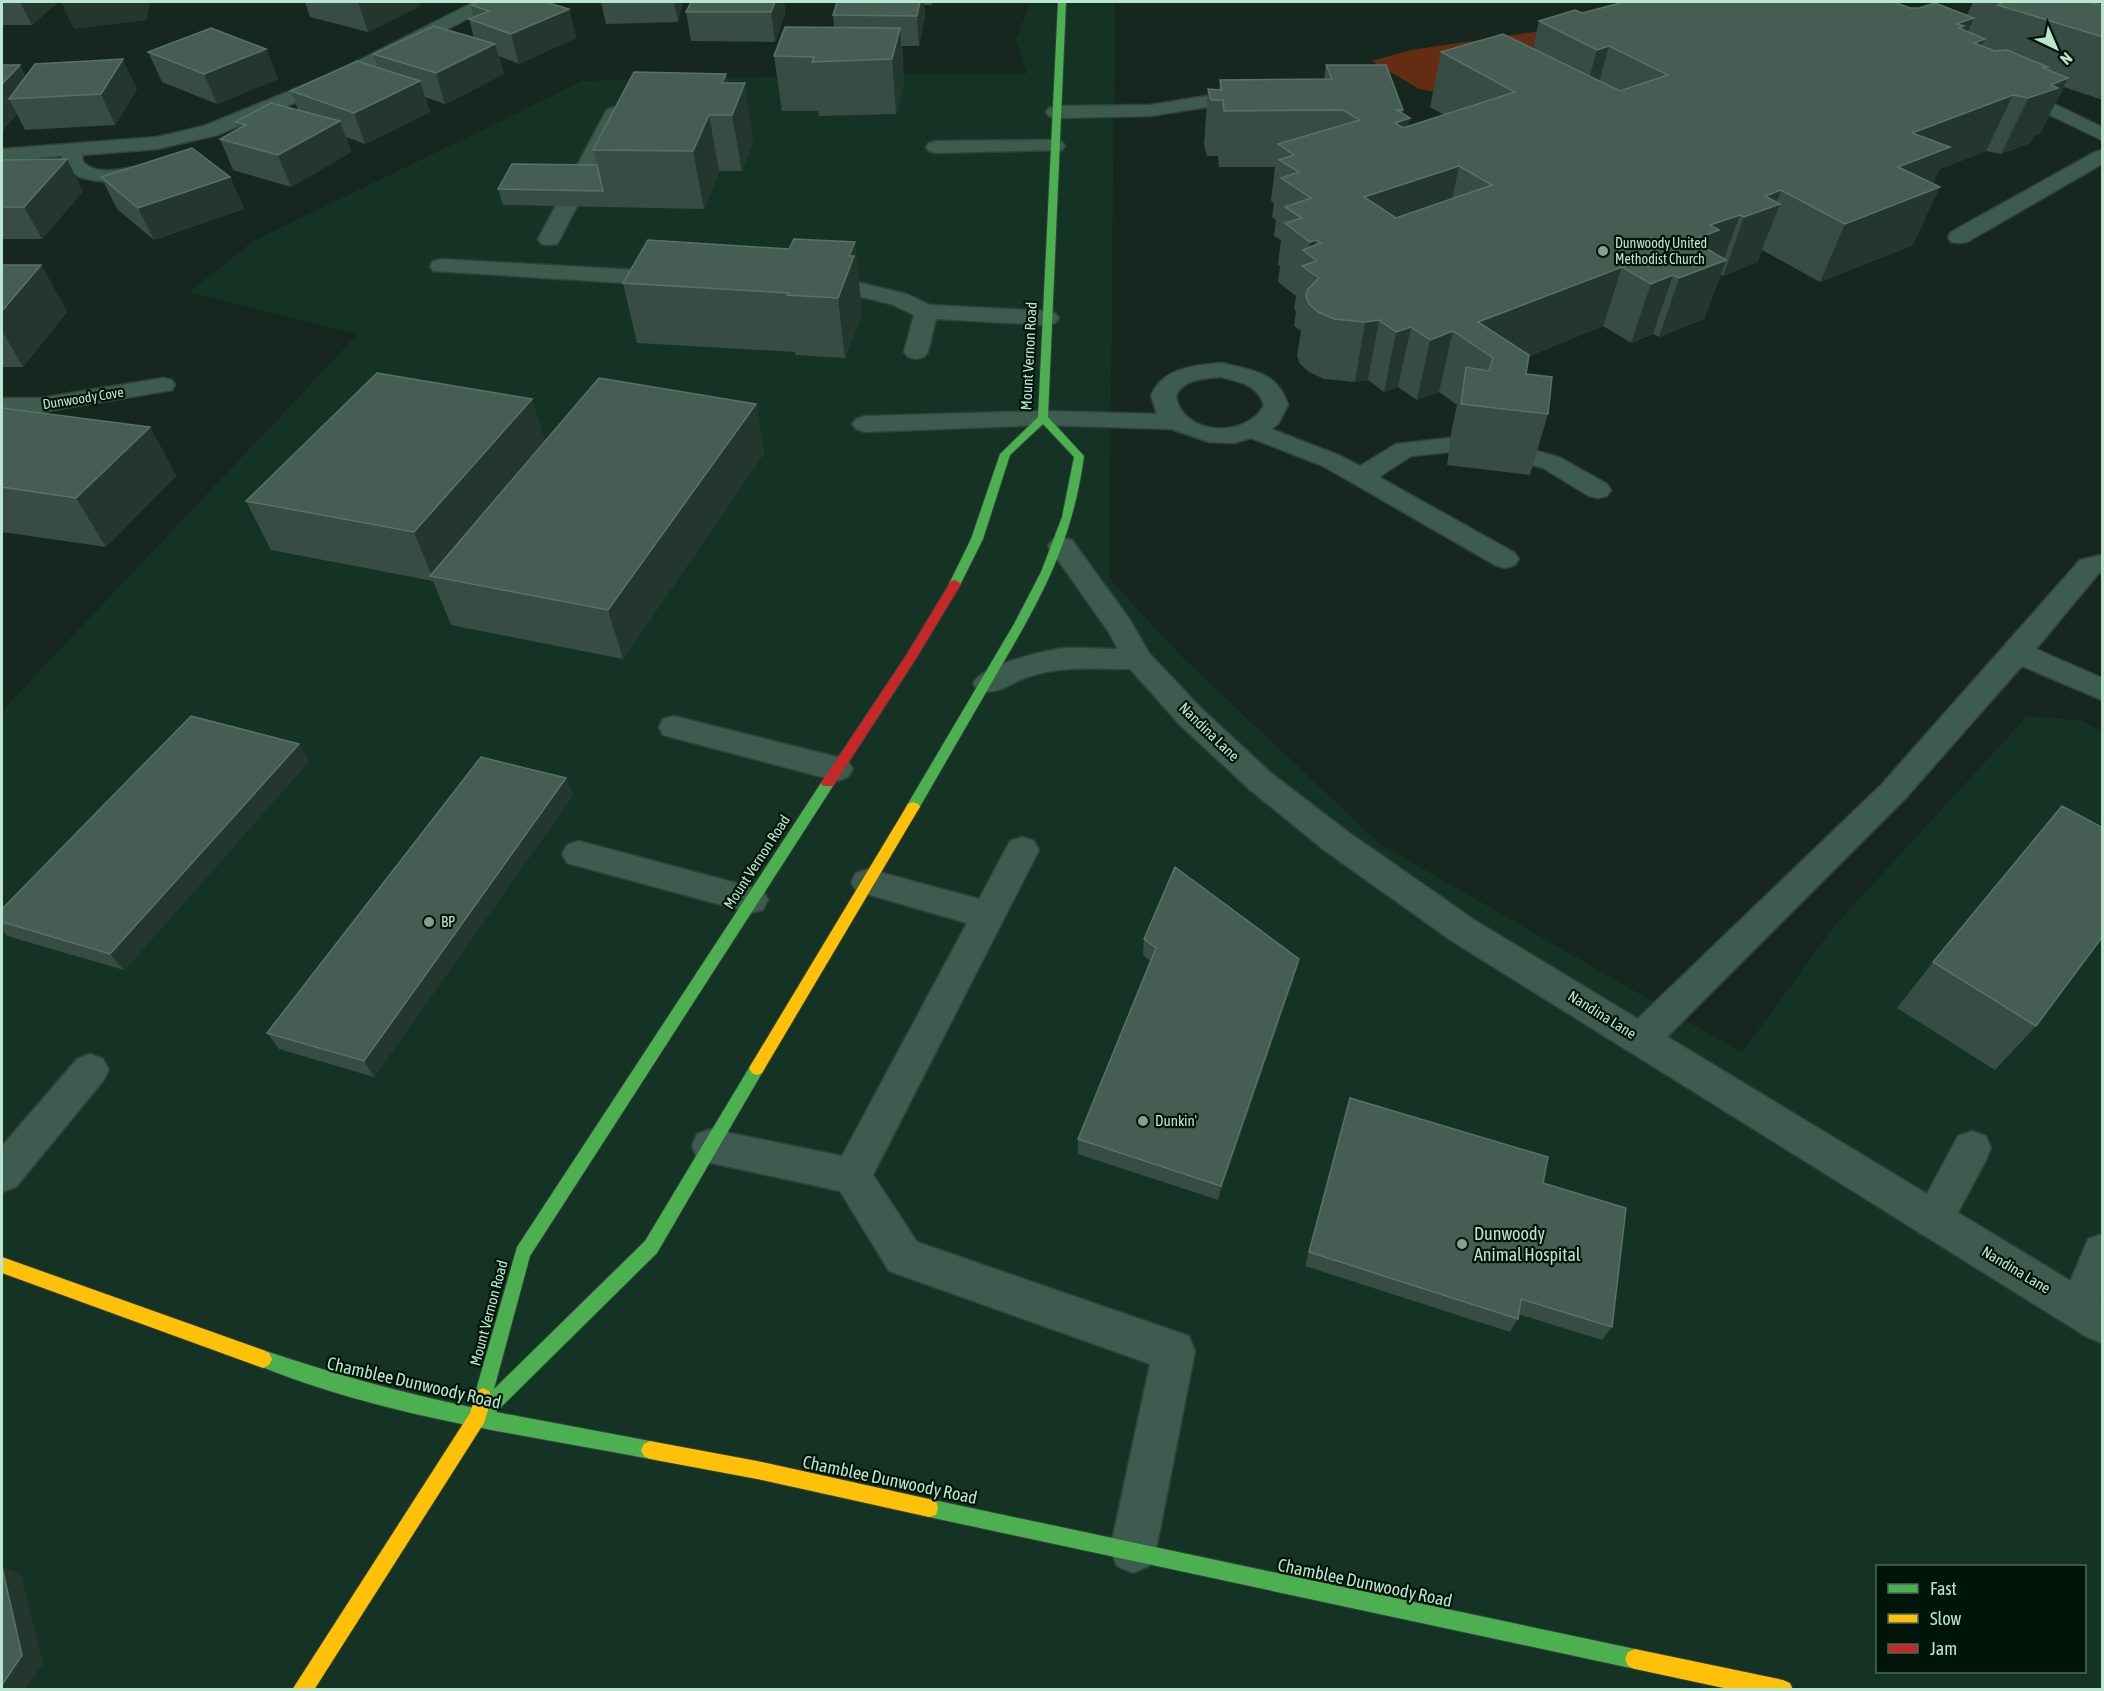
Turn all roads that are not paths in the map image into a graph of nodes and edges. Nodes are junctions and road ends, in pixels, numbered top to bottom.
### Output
1 (486, 2) edge
2 (1062, 2) edge
3 (1995, 81) edge
4 (1206, 102) dead end
5 (617, 108) edge
6 (1056, 112) junction
7 (210, 131) junction
8 (2103, 134) edge
9 (1055, 146) junction
10 (936, 147) dead end
11 (72, 150) junction
12 (198, 152) edge
13 (2, 155) edge
14 (2103, 156) edge
15 (174, 164) edge
16 (1959, 237) dead end
17 (549, 239) dead end
18 (441, 266) dead end
19 (690, 279) edge
20 (797, 285) edge
21 (926, 312) junction
22 (1047, 318) junction
23 (916, 352) dead end
24 (163, 385) dead end
25 (2, 405) edge
26 (1043, 418) junction
27 (1177, 422) junction
28 (865, 424) dead end
29 (1252, 430) junction
30 (1449, 446) dead end
31 (1532, 457) edge
32 (1363, 477) junction
33 (1598, 490) dead end
34 (1062, 546) junction
35 (1506, 559) dead end
36 (2103, 564) edge
37 (2017, 651) junction
38 (1138, 659) junction
39 (988, 683) junction
40 (2103, 690) edge
41 (674, 727) dead end
42 (837, 769) junction
43 (1022, 850) dead end
44 (579, 854) dead end
45 (868, 882) junction
46 (751, 900) junction
47 (989, 915) junction
48 (1641, 1039) junction
49 (90, 1070) dead end
50 (711, 1146) junction
51 (1972, 1148) dead end
52 (2, 1174) edge
53 (852, 1176) junction
54 (1933, 1220) junction
55 (2103, 1253) edge
56 (2, 1265) edge
57 (2091, 1315) edge
58 (478, 1417) junction
59 (1133, 1550) junction
60 (302, 1689) edge
61 (1783, 1689) edge

1 - 7 street
2 - 6 main road, Mount Vernon Road
3 - 8 street
4 - 6 street
5 - 17 street
6 - 9 main road, Mount Vernon Road
7 - 11 street
7 - 12 street
9 - 10 street
9 - 22 main road, Mount Vernon Road
11 - 13 street
11 - 15 street
14 - 16 street
18 - 19 street
20 - 21 street
21 - 22 street
21 - 23 street
22 - 26 main road, Mount Vernon Road
24 - 25 street, Dunwoody Cove
26 - 27 street
26 - 28 street
26 - 34 main road
26 - 42 main road, Mount Vernon Road
27 - 29 street
27 - 29 street
29 - 32 street
30 - 32 street
31 - 33 street
32 - 35 street
34 - 38 street, Nandina Lane
34 - 39 main road
36 - 37 street
37 - 40 street
37 - 48 street
38 - 39 street
38 - 48 street, Nandina Lane
39 - 45 main road
41 - 42 street
42 - 46 main road, Mount Vernon Road
43 - 47 street
44 - 46 street
45 - 47 street
45 - 50 main road
46 - 58 main road, Mount Vernon Road
47 - 53 street
48 - 54 street, Nandina Lane
49 - 52 street
50 - 53 street
50 - 58 main road
51 - 54 street
53 - 59 street
54 - 57 street, Nandina Lane
55 - 57 street
56 - 58 main road, Chamblee Dunwoody Road
58 - 59 main road, Chamblee Dunwoody Road
58 - 60 main road, Mount Vernon Road
59 - 61 main road, Chamblee Dunwoody Road

